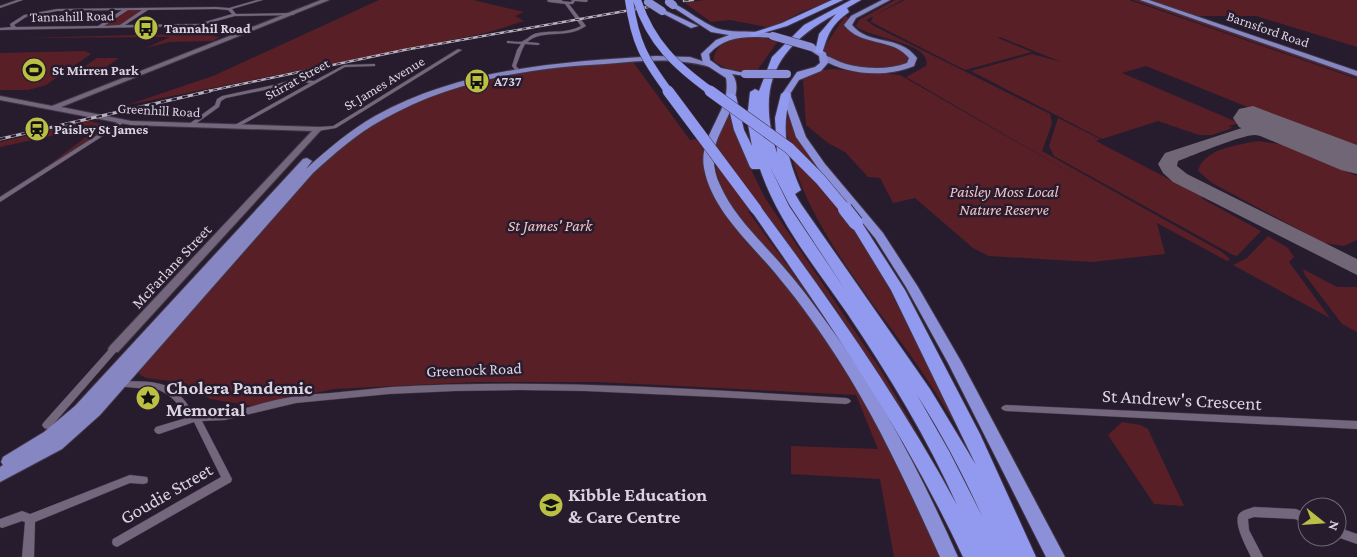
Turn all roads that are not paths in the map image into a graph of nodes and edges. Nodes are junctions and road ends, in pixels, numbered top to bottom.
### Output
1 (21, 0) edge
2 (261, 0) edge
3 (326, 0) edge
4 (560, 0) edge
5 (574, 0) edge
6 (629, 0) edge
7 (637, 0) edge
8 (839, 0) edge
9 (846, 0) edge
10 (857, 0) edge
11 (866, 0) edge
12 (887, 0) edge
13 (1143, 0) edge
14 (548, 1) edge
15 (586, 1) edge
16 (647, 1) edge
17 (670, 2) edge
18 (568, 4) junction
19 (0, 7) edge
20 (128, 9) junction
21 (147, 9) junction
22 (229, 9) junction
23 (293, 14) junction
24 (235, 15) junction
25 (100, 26) junction
26 (121, 26) junction
27 (14, 28) junction
28 (0, 29) edge
29 (753, 34) junction
30 (739, 35) junction
31 (0, 36) edge
32 (509, 42) dead end
33 (522, 42) junction
34 (715, 43) junction
35 (538, 44) dead end
36 (460, 50) dead end
37 (706, 52) junction
38 (822, 54) junction
39 (373, 65) dead end
40 (710, 66) junction
41 (848, 66) junction
42 (821, 67) junction
43 (516, 68) junction
44 (722, 71) junction
45 (806, 73) junction
46 (1357, 74) edge
47 (314, 82) junction
48 (786, 94) junction
49 (731, 96) junction
50 (0, 98) edge
51 (52, 108) junction
52 (120, 122) junction
53 (192, 124) junction
54 (236, 126) junction
55 (318, 129) junction
56 (0, 200) edge
57 (805, 243) junction
58 (872, 317) junction
59 (114, 349) junction
60 (133, 350) junction
61 (149, 351) junction
62 (112, 384) junction
63 (846, 401) dead end
64 (1006, 408) dead end
65 (196, 418) junction
66 (46, 424) dead end
67 (1357, 425) edge
68 (159, 430) dead end
69 (0, 466) edge
70 (0, 475) edge
71 (143, 480) dead end
72 (1297, 514) edge
73 (30, 519) junction
74 (2, 523) dead end
75 (117, 542) dead end
76 (28, 557) edge
77 (949, 557) edge
78 (973, 557) edge
79 (990, 557) edge
80 (1009, 557) edge
81 (1026, 557) edge
82 (1056, 557) edge
83 (1257, 557) edge

1 - 19 street
2 - 22 street
3 - 23 street
4 - 14 street
4 - 18 street
5 - 15 street
5 - 18 street
6 - 78 highway, bridge
7 - 81 highway, bridge
8 - 29 highway
9 - 57 highway
10 - 58 highway
11 - 38 highway
12 - 41 main road
13 - 46 main road, Barnsford Road
16 - 34 highway, bridge
17 - 30 highway
18 - 33 street
20 - 21 street
20 - 25 street
20 - 27 street
21 - 22 street
21 - 26 street
22 - 24 street
23 - 24 street, Tannahill Road
23 - 51 street
24 - 26 street, Tannahill Road
25 - 26 street, Tannahill Road
25 - 27 street, Tannahill Road
27 - 28 street, Tannahill Road
27 - 31 street
29 - 30 highway
29 - 38 highway, bridge
30 - 34 highway
32 - 33 street
33 - 35 street
33 - 43 street
34 - 37 highway
36 - 55 street, St James Avenue
37 - 40 highway
37 - 43 main road
38 - 41 main road
38 - 42 highway
39 - 47 street, Stirrat Street
40 - 43 main road
40 - 44 highway
41 - 42 main road
42 - 45 highway
43 - 60 main road
43 - 61 main road
44 - 45 highway, bridge
44 - 49 highway
45 - 48 highway
47 - 53 street
47 - 54 street, Stirrat Street
48 - 58 highway
48 - 82 highway
49 - 57 highway
49 - 77 highway
50 - 51 street, Greenhill Road
51 - 52 street, Greenhill Road
52 - 53 street, Greenhill Road
52 - 56 street
53 - 54 street, Greenhill Road
54 - 55 street, Greenhill Road
55 - 59 street, McFarlane Street
57 - 79 highway
58 - 80 highway
59 - 60 street
59 - 66 street, McFarlane Street
60 - 61 street
60 - 62 main road
61 - 62 main road
62 - 65 street
62 - 69 main road
62 - 70 main road
63 - 65 street, Greenock Road
64 - 67 street, St Andrew's Crescent
65 - 68 street, Greenock Road
65 - 75 street, Goudie Street
71 - 73 street
72 - 83 street
73 - 74 street
73 - 76 street

